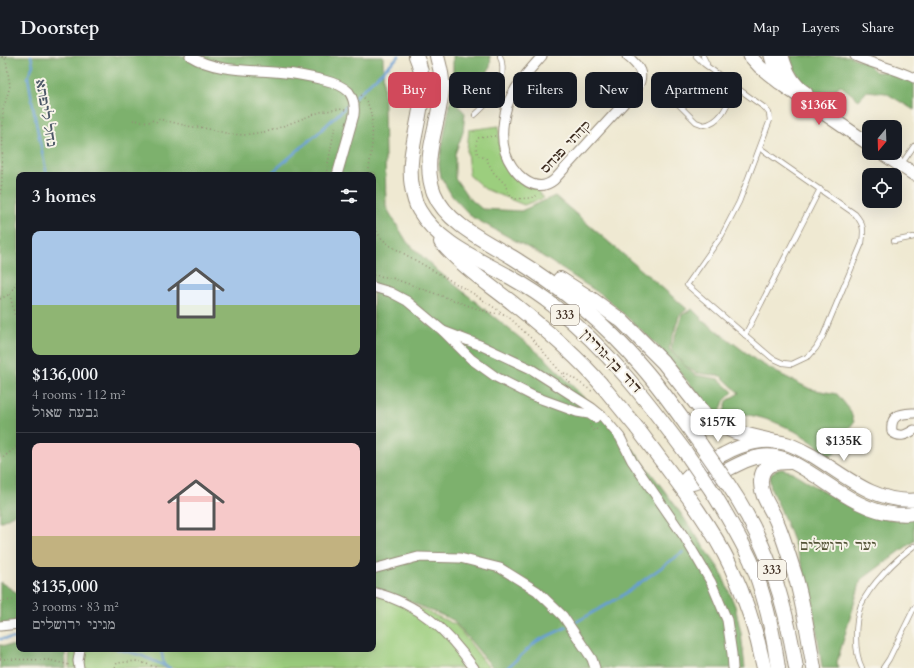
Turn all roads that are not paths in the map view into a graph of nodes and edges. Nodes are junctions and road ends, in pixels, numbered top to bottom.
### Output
1 (190, 56) edge
2 (416, 56) edge
3 (437, 56) edge
4 (500, 56) edge
5 (542, 56) edge
6 (627, 56) edge
7 (696, 56) edge
8 (703, 56) edge
9 (751, 56) edge
10 (855, 56) edge
11 (776, 57) edge
12 (711, 68) junction
13 (716, 72) edge
14 (914, 78) edge
15 (784, 86) junction
16 (742, 91) edge
17 (682, 108) edge
18 (724, 108) edge
19 (475, 115) dead end
20 (862, 130) edge
21 (862, 139) edge
22 (914, 146) edge
23 (760, 148) junction
24 (896, 160) edge
25 (909, 167) edge
26 (338, 172) edge
27 (820, 189) junction
28 (418, 209) junction
29 (914, 237) edge
30 (894, 241) dead end
31 (512, 257) junction
32 (376, 288) edge
33 (443, 331) junction
34 (745, 335) junction
35 (914, 413) edge
36 (597, 421) road end
37 (914, 430) edge
38 (776, 442) junction
39 (790, 462) junction
40 (680, 486) junction
41 (914, 500) edge
42 (914, 514) edge
43 (914, 546) edge
44 (376, 568) edge
45 (376, 593) edge
46 (914, 608) edge
47 (16, 624) edge
48 (0, 626) edge
49 (80, 652) edge
50 (79, 667) edge
51 (474, 668) edge
52 (595, 668) edge
53 (733, 668) edge
54 (764, 668) edge
55 (778, 668) edge
56 (796, 668) edge
57 (814, 668) edge
58 (861, 668) edge
59 (884, 668) edge

1 - 26 street
2 - 28 main road, דוד בן-גוריון / 333
3 - 31 main road, דוד בן-גוריון / 333
4 - 19 lane
5 - 6 street, קהתי פנחס
7 - 12 lane
8 - 12 lane
9 - 11 street
9 - 15 street
10 - 14 street
11 - 15 street
11 - 20 street
12 - 13 lane
15 - 21 street
16 - 23 lane
17 - 18 lane
22 - 25 lane
23 - 27 lane
23 - 34 lane
24 - 25 street
27 - 34 lane
27 - 34 lane
28 - 40 main road, bridge
28 - 55 main road, דוד בן-גוריון / 333, bridge
29 - 30 lane
31 - 38 main road
31 - 56 main road, דוד בן-גוריון / 333, bridge
32 - 33 street
33 - 36 street
33 - 53 street
35 - 37 street
38 - 40 street
38 - 41 street
39 - 40 street
39 - 42 street
39 - 57 main road
40 - 54 main road
43 - 58 lane
44 - 52 street
45 - 51 street
46 - 59 lane
47 - 48 street
49 - 50 street

